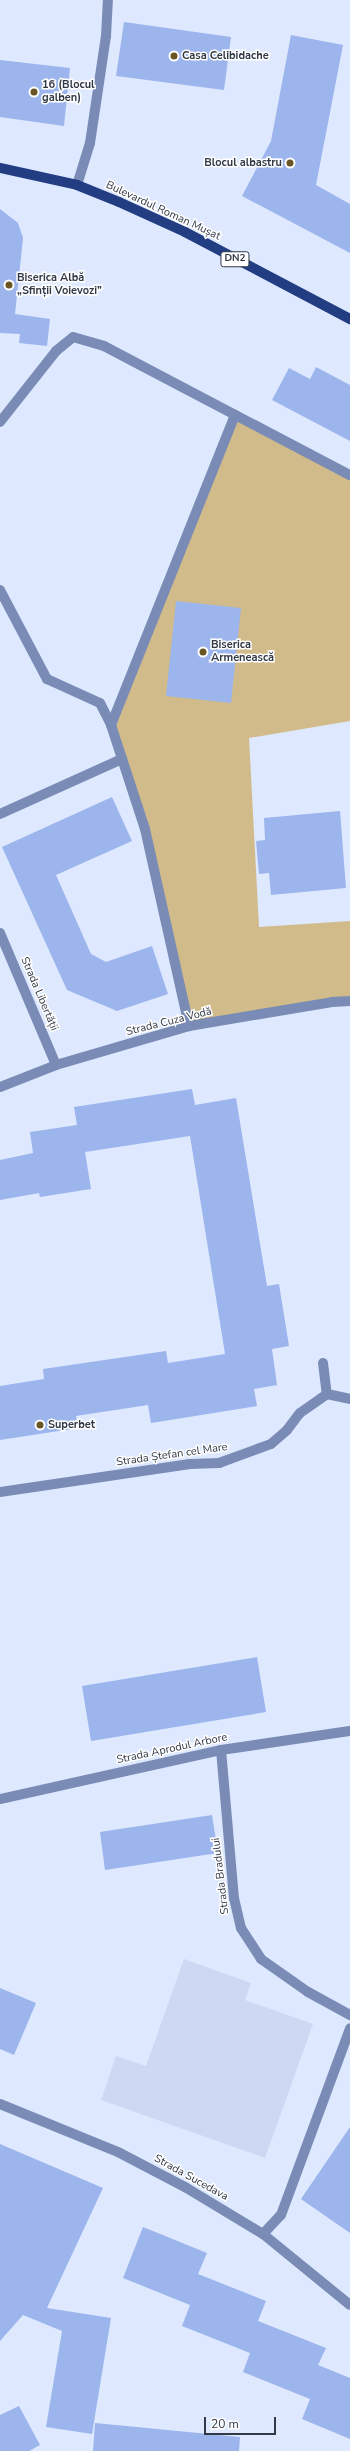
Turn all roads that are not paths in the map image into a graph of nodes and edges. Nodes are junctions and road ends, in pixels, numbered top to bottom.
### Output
1 (108, 0) edge
2 (0, 168) edge
3 (77, 185) junction
4 (350, 319) edge
5 (236, 415) junction
6 (0, 422) edge
7 (350, 474) edge
8 (0, 590) edge
9 (111, 725) junction
10 (122, 759) junction
11 (0, 814) edge
12 (0, 933) edge
13 (350, 1001) edge
14 (189, 1026) junction
15 (56, 1065) junction
16 (0, 1087) edge
17 (323, 1363) dead end
18 (327, 1394) junction
19 (350, 1399) edge
20 (0, 1492) edge
21 (350, 1731) edge
22 (221, 1750) junction
23 (0, 1798) edge
24 (350, 2015) edge
25 (350, 2028) edge
26 (0, 2104) edge
27 (263, 2234) junction
28 (350, 2305) edge

1 - 3 street
2 - 3 main road, Bulevardul Roman Mușat / DN2
3 - 4 main road, Bulevardul Roman Mușat / DN2
5 - 6 street
5 - 7 street
5 - 9 street
8 - 9 street
9 - 10 street
10 - 11 street
10 - 14 street
12 - 15 street, Strada Libertății
13 - 14 street, Strada Cuza Vodă
14 - 15 street, Strada Cuza Vodă
15 - 16 street, Strada Cuza Vodă
17 - 18 street
18 - 19 street
18 - 20 street, Strada Ștefan cel Mare
21 - 22 street, Strada Aprodul Arbore
22 - 23 street, Strada Aprodul Arbore
22 - 24 street, Strada Bradului
25 - 27 street
26 - 27 street, Strada Sucedava
27 - 28 street, Strada Sucedava

